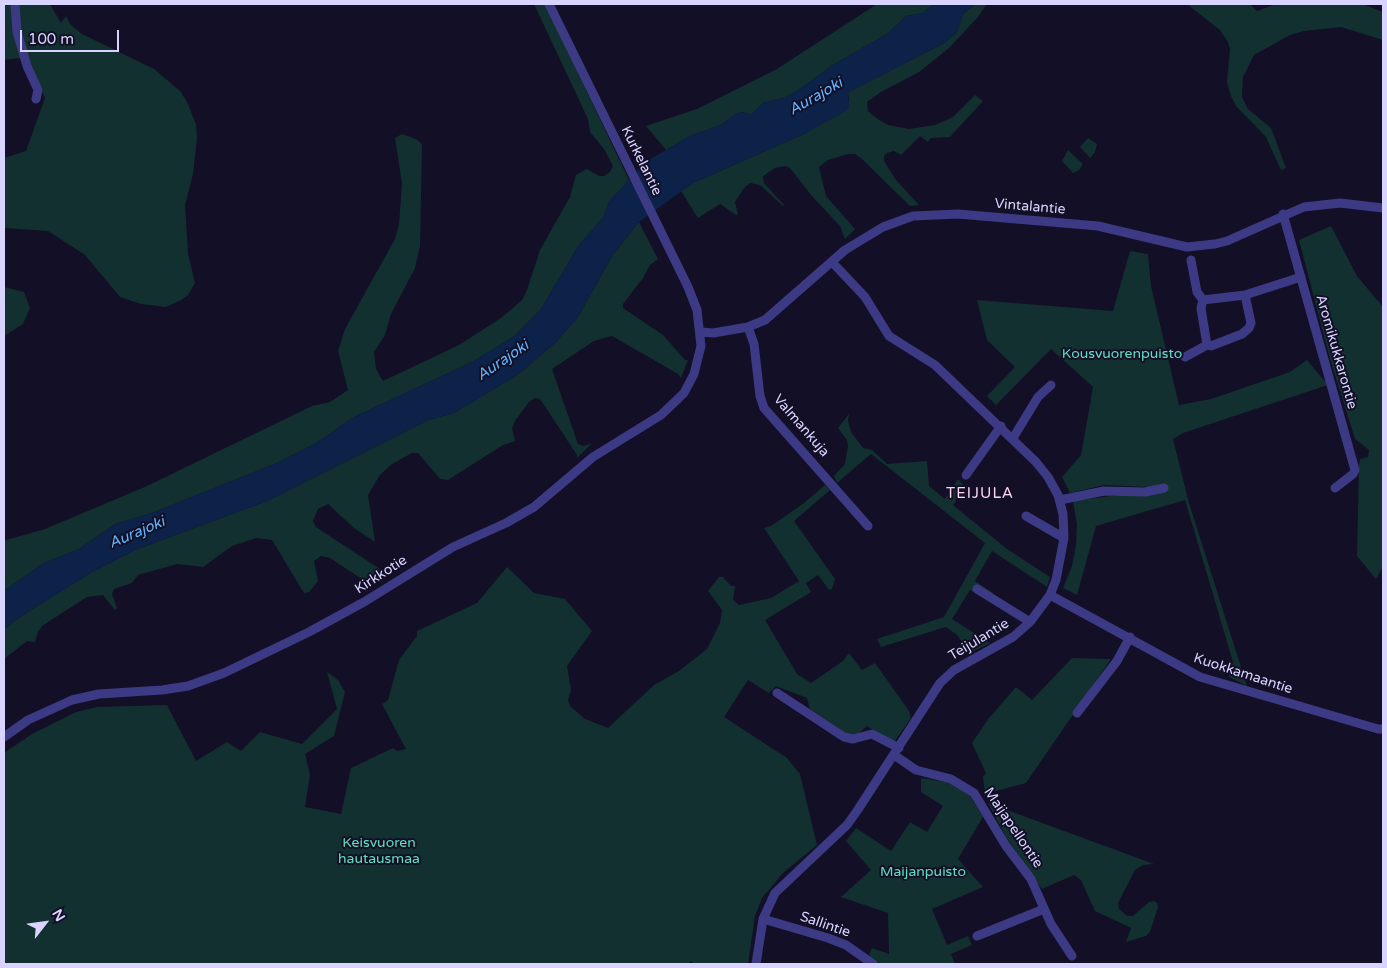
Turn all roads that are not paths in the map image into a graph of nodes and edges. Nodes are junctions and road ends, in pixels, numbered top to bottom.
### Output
1 (15, 4) edge
2 (548, 4) edge
3 (36, 99) dead end
4 (1383, 208) edge
5 (1283, 214) junction
6 (1191, 260) dead end
7 (832, 262) junction
8 (1301, 277) junction
9 (1245, 295) junction
10 (1203, 300) junction
11 (748, 327) junction
12 (701, 332) junction
13 (1207, 345) junction
14 (1185, 357) dead end
15 (1051, 385) dead end
16 (1001, 426) junction
17 (1013, 438) junction
18 (966, 475) dead end
19 (1164, 488) dead end
20 (1335, 488) dead end
21 (1064, 499) junction
22 (1026, 516) dead end
23 (868, 526) dead end
24 (1064, 538) junction
25 (977, 589) dead end
26 (1050, 595) junction
27 (1030, 622) junction
28 (1130, 637) junction
29 (777, 693) dead end
30 (1077, 713) dead end
31 (1383, 729) edge
32 (4, 737) edge
33 (896, 752) junction
34 (1044, 909) junction
35 (763, 919) junction
36 (977, 936) dead end
37 (1072, 956) dead end
38 (756, 964) edge
39 (873, 964) edge

1 - 3 street
2 - 12 street, Kurkelantie
4 - 5 street, Vintalantie
5 - 7 street, Vintalantie
5 - 8 street, Aromikukkarontie
6 - 10 street
7 - 11 street, Vintalantie
7 - 16 street, Teijulantie
8 - 9 street
8 - 20 street, Aromikukkarontie
9 - 10 street
9 - 13 street
10 - 13 street
11 - 12 street, Vintalantie
11 - 23 street, Valmankuja
12 - 32 street, Kirkkotie
13 - 14 street
15 - 17 street
16 - 17 street, Teijulantie
16 - 18 street
17 - 21 street, Teijulantie
19 - 21 street
21 - 24 street, Teijulantie
22 - 24 street
24 - 26 street, Teijulantie
25 - 27 street
26 - 27 street, Teijulantie
26 - 28 street, Kuokkamaantie
27 - 33 street, Teijulantie
28 - 30 street
28 - 31 street, Kuokkamaantie
29 - 33 street, Maijapellontie
33 - 34 street, Maijapellontie
33 - 35 street, Teijulantie
34 - 36 street
34 - 37 street, Maijapellontie
35 - 38 street, Teijulantie
35 - 39 street, Sallintie

